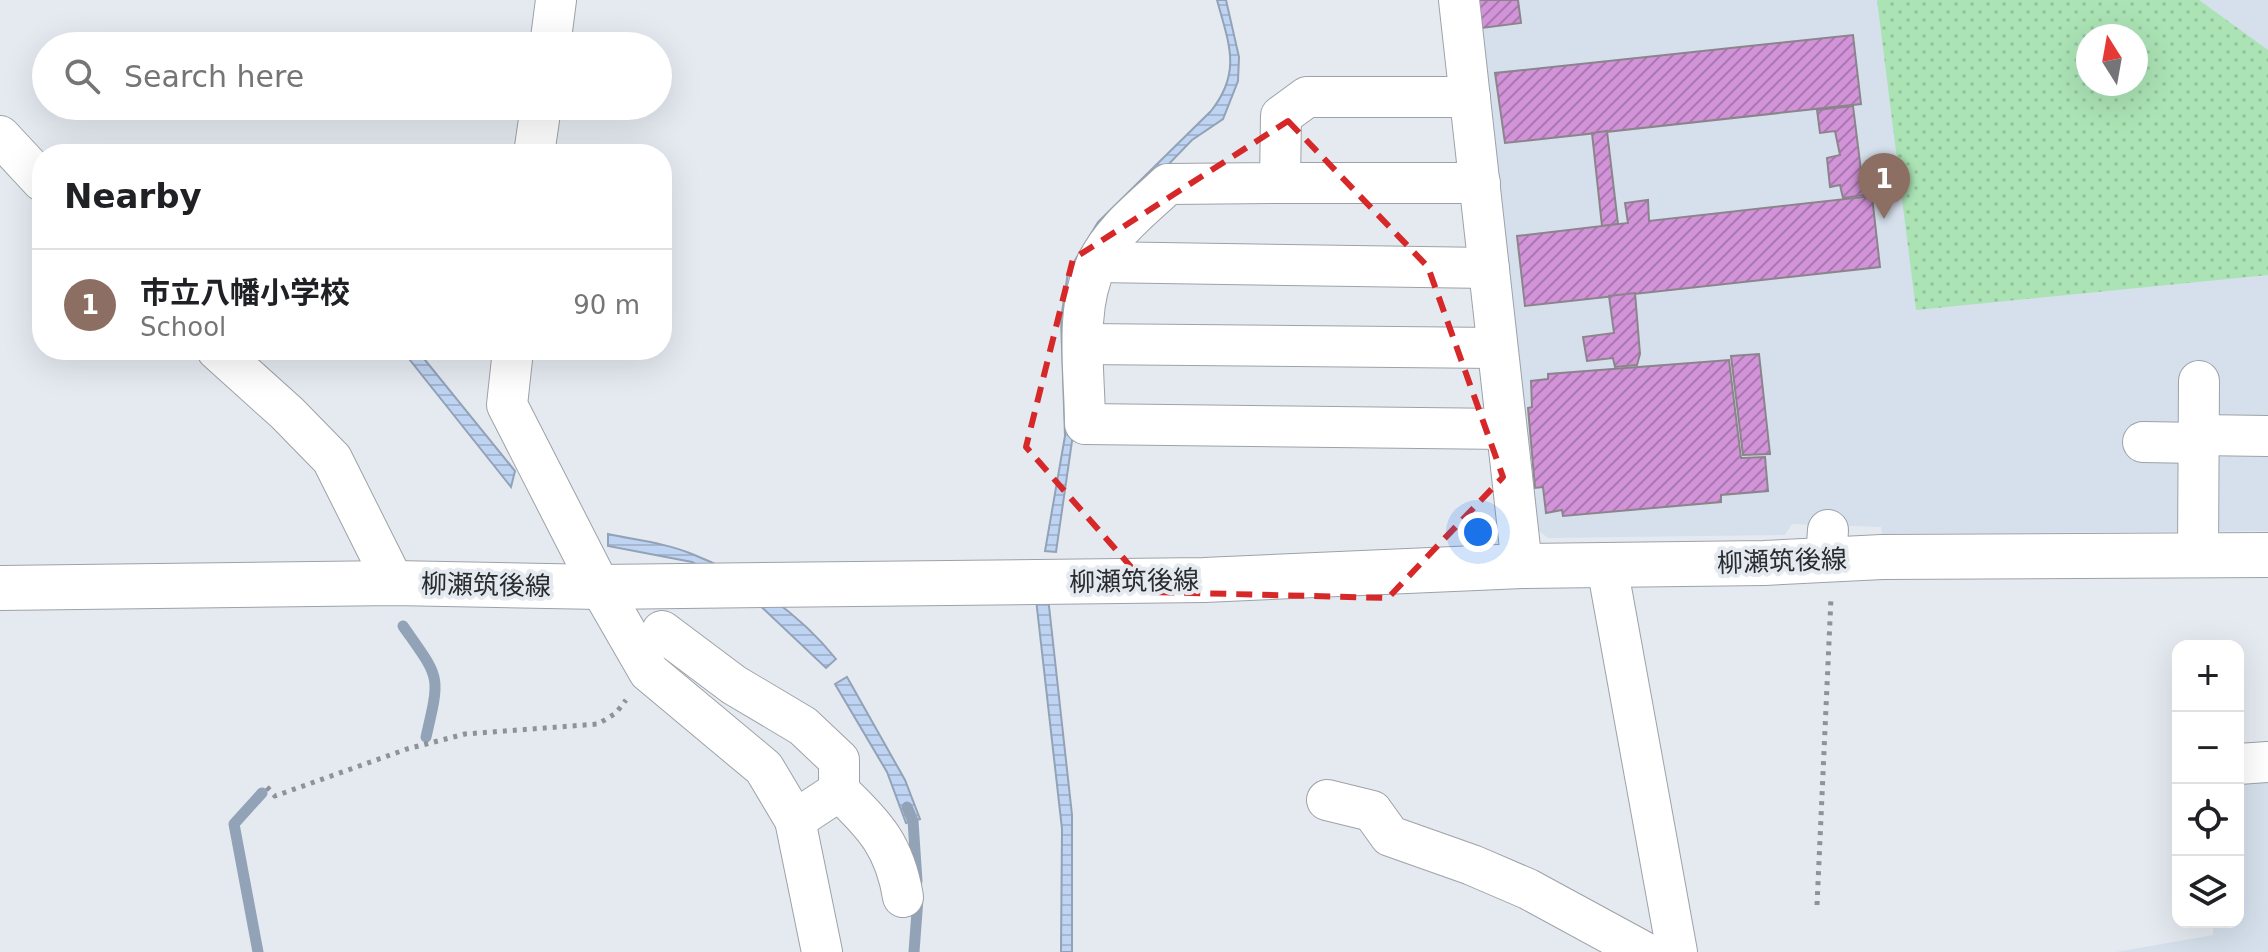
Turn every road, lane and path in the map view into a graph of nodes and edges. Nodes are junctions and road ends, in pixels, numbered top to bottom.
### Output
1 (556, 0) edge
2 (1459, 0) edge
3 (552, 32) edge
4 (1470, 97) junction
5 (539, 120) edge
6 (0, 136) edge
7 (535, 144) edge
8 (32, 170) edge
9 (1280, 183) junction
10 (1480, 183) junction
11 (1097, 262) junction
12 (1489, 268) junction
13 (1084, 344) junction
14 (1497, 348) junction
15 (228, 360) edge
16 (512, 360) edge
17 (2199, 381) dead end
18 (1506, 429) junction
19 (2268, 436) edge
20 (2199, 439) junction
21 (2143, 442) dead end
22 (1829, 550) junction
23 (2198, 555) junction
24 (2268, 555) edge
25 (1522, 566) junction
26 (1607, 566) junction
27 (394, 583) junction
28 (600, 587) junction
29 (0, 588) edge
30 (662, 631) dead end
31 (649, 672) junction
32 (2268, 762) edge
33 (2244, 764) edge
34 (267, 787) dead end
35 (839, 791) junction
36 (1327, 800) dead end
37 (795, 820) junction
38 (903, 897) dead end
39 (1817, 905) dead end
40 (822, 952) edge
41 (1644, 952) edge
42 (1677, 952) edge

1 - 3 street
2 - 4 street
4 - 9 street
4 - 10 street
5 - 7 street
6 - 8 street
9 - 10 street
9 - 11 street
10 - 12 street
11 - 12 street
11 - 13 street
12 - 14 street
13 - 14 street
13 - 18 street
14 - 18 street
15 - 27 street
16 - 28 street
17 - 20 street
18 - 25 street
19 - 20 street
20 - 21 street
20 - 23 street
22 - 23 main road, 柳瀬筑後線
22 - 26 main road, 柳瀬筑後線
22 - 39 path
23 - 24 main road, 柳瀬筑後線
25 - 26 main road, 柳瀬筑後線
25 - 28 main road, 柳瀬筑後線
26 - 42 street
27 - 28 main road, 柳瀬筑後線
27 - 29 main road, 柳瀬筑後線
28 - 31 street
30 - 35 street
31 - 34 path
31 - 37 street
32 - 33 street
35 - 37 street
35 - 38 street
36 - 41 street
37 - 40 street

